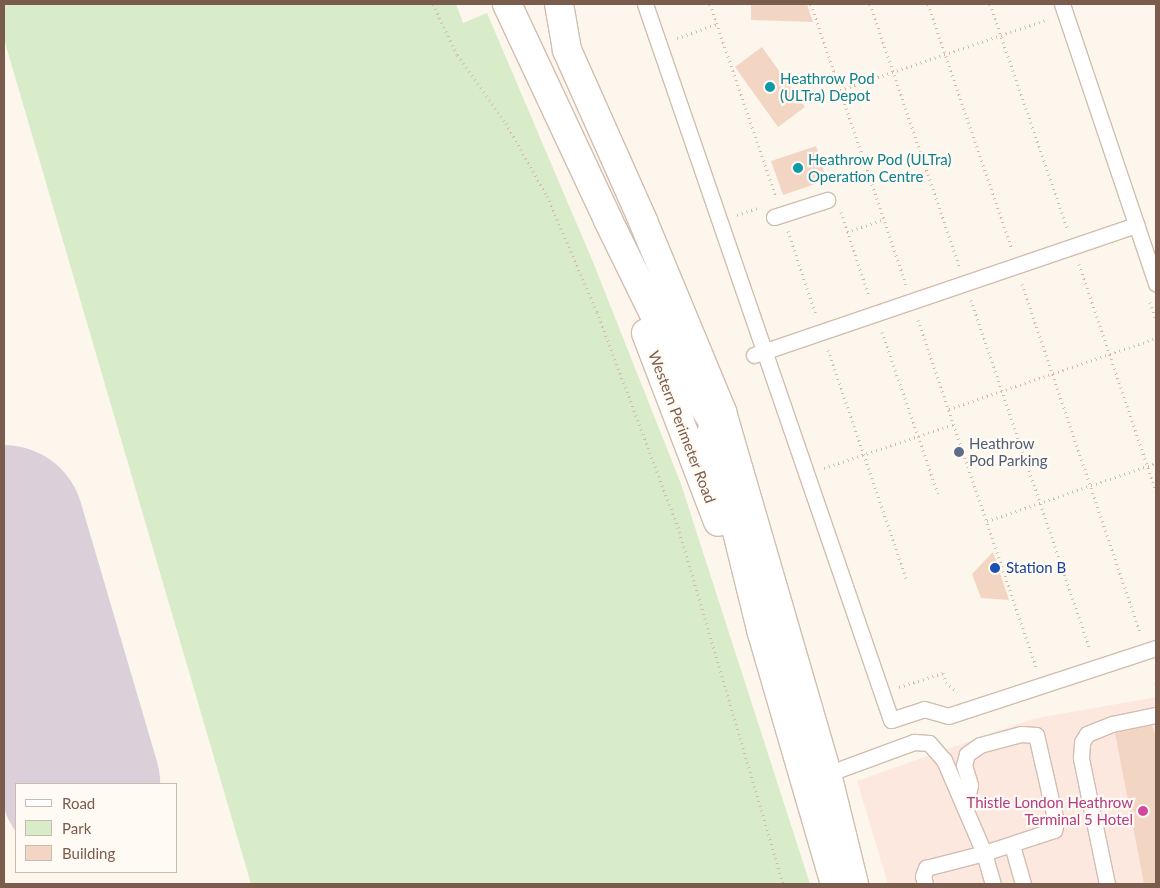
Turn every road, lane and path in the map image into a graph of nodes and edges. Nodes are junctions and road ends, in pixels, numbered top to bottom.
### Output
1 (433, 4) edge
2 (507, 4) edge
3 (559, 4) edge
4 (645, 4) edge
5 (710, 4) edge
6 (811, 4) edge
7 (870, 4) edge
8 (928, 4) edge
9 (990, 4) edge
10 (1064, 8) edge
11 (1001, 35) junction
12 (945, 54) junction
13 (893, 72) junction
14 (840, 90) junction
15 (827, 200) dead end
16 (778, 216) junction
17 (608, 220) junction
18 (884, 220) junction
19 (1136, 224) junction
20 (847, 232) dead end
21 (1068, 234) dead end
22 (1013, 253) dead end
23 (1078, 262) dead end
24 (961, 271) dead end
25 (1021, 281) dead end
26 (1156, 284) edge
27 (908, 289) dead end
28 (970, 297) dead end
29 (916, 312) dead end
30 (818, 320) dead end
31 (881, 328) dead end
32 (1156, 338) edge
33 (827, 348) dead end
34 (760, 354) junction
35 (1110, 354) junction
36 (699, 357) junction
37 (1052, 373) junction
38 (1002, 391) junction
39 (949, 409) junction
40 (708, 415) junction
41 (954, 424) junction
42 (918, 436) junction
43 (864, 455) junction
44 (1156, 464) edge
45 (740, 466) junction
46 (1148, 466) junction
47 (807, 474) junction
48 (1090, 486) junction
49 (1156, 492) edge
50 (938, 494) dead end
51 (1040, 503) junction
52 (987, 521) junction
53 (907, 581) dead end
54 (762, 633) junction
55 (1142, 639) dead end
56 (1156, 648) edge
57 (1091, 655) dead end
58 (1045, 677) junction
59 (1156, 683) edge
60 (1156, 689) edge
61 (882, 693) junction
62 (962, 694) dead end
63 (1156, 715) edge
64 (827, 774) junction
65 (965, 807) junction
66 (1012, 844) junction
67 (984, 853) junction
68 (783, 884) edge
69 (835, 884) edge
70 (854, 884) edge
71 (925, 884) edge
72 (993, 884) edge
73 (1023, 884) edge
74 (1107, 884) edge

1 - 68 path
2 - 17 street, Western Perimeter Road
3 - 36 street, Western Perimeter Road
4 - 34 lane
5 - 16 path
6 - 14 path
7 - 13 path
8 - 12 path
9 - 11 path
10 - 11 path
10 - 19 lane
11 - 12 path
11 - 21 path
12 - 13 path
12 - 22 path
13 - 14 path
13 - 24 path
14 - 18 path
15 - 16 lane
16 - 30 path
17 - 40 street, Western Perimeter Road
17 - 54 street, Western Perimeter Road
18 - 20 path
18 - 27 path
19 - 26 lane
19 - 34 lane
23 - 35 path
25 - 37 path
28 - 38 path
29 - 39 path
31 - 42 path
32 - 35 path
33 - 43 path
34 - 47 lane
35 - 37 path
35 - 46 path
36 - 40 street, Western Perimeter Road
36 - 45 street, Western Perimeter Road
37 - 38 path
37 - 48 path
38 - 39 path
38 - 51 path
39 - 41 path
40 - 45 street, Western Perimeter Road
40 - 54 street, Western Perimeter Road
41 - 42 path
41 - 52 path
42 - 43 path
42 - 50 path
43 - 47 path
43 - 53 path
44 - 46 path
45 - 64 street, Western Perimeter Road
46 - 48 path
46 - 49 path
47 - 61 lane
48 - 51 path
48 - 55 path
51 - 52 path
51 - 57 path
52 - 58 path
54 - 69 street, Western Perimeter Road
56 - 58 lane
58 - 61 lane
59 - 60 path
61 - 62 path
63 - 74 lane
64 - 65 lane
64 - 70 street, Western Perimeter Road
65 - 66 lane
65 - 67 lane
66 - 67 lane
66 - 73 lane
67 - 71 lane
67 - 72 lane

